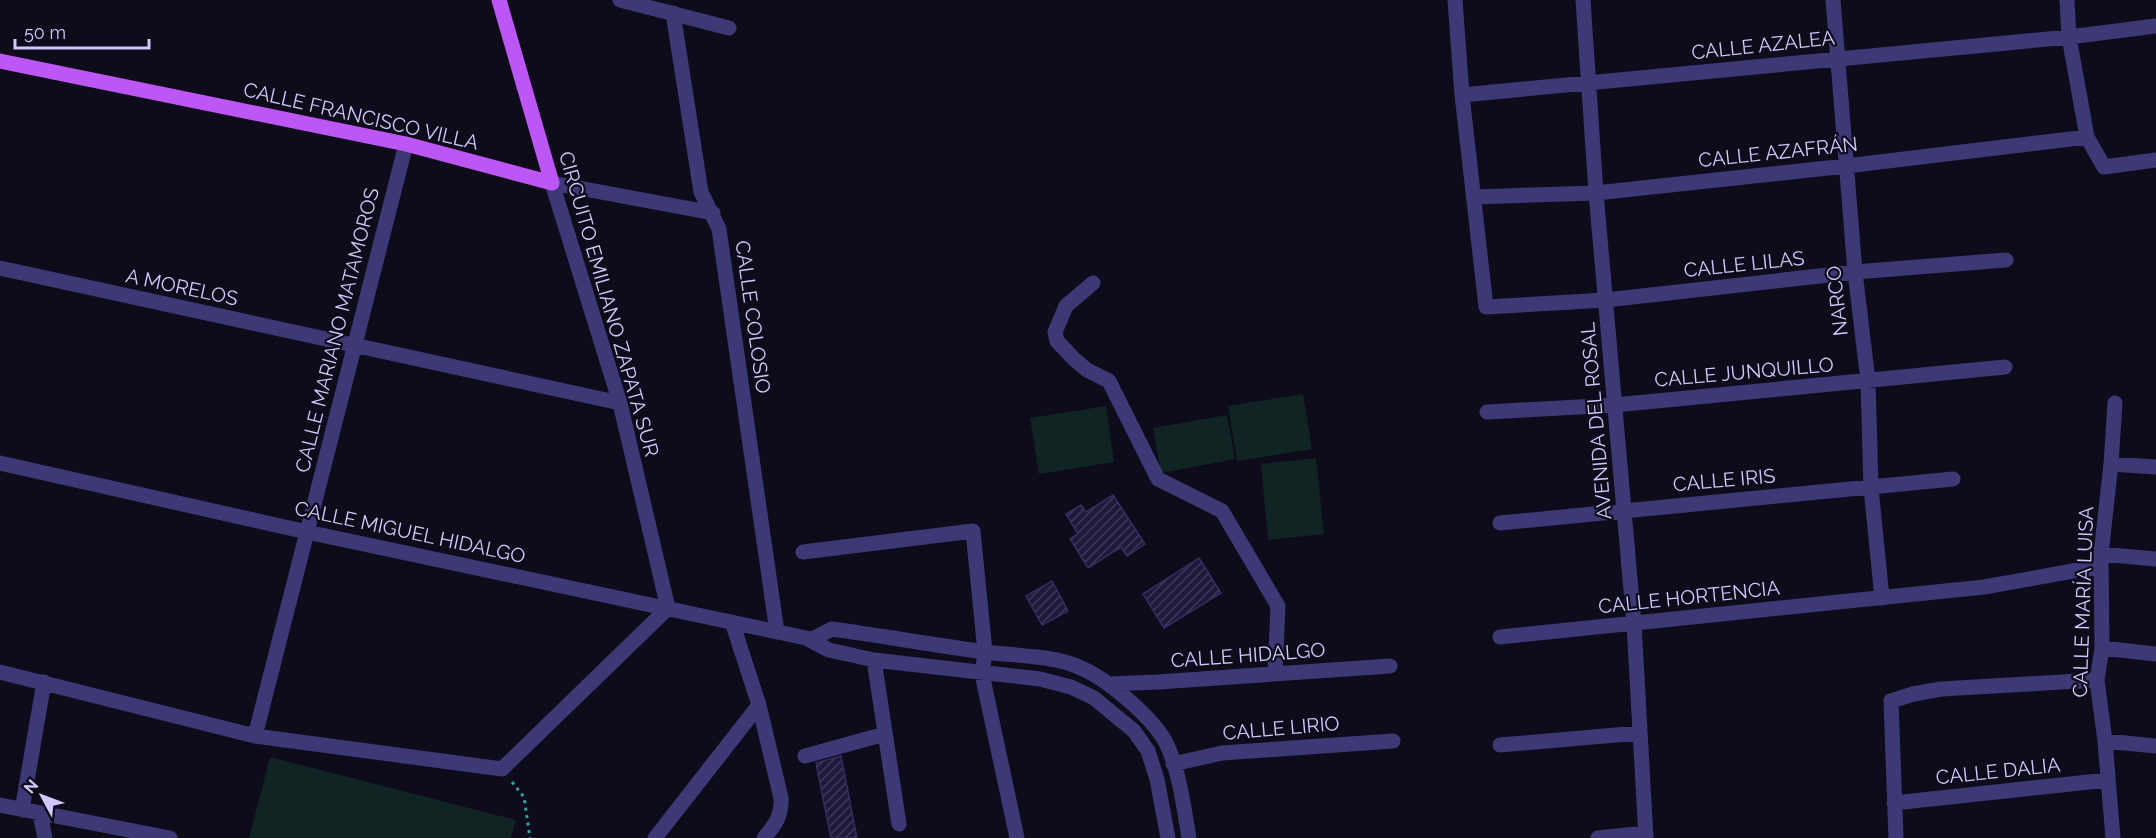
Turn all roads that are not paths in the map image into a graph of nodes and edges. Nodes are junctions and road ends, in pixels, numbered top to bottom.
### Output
1 (499, 0) edge
2 (620, 0) edge
3 (1455, 0) edge
4 (1583, 0) edge
5 (1833, 0) edge
6 (2067, 0) edge
7 (640, 2) edge
8 (673, 13) junction
9 (2156, 26) edge
10 (729, 28) dead end
11 (2069, 37) junction
12 (1838, 58) junction
13 (0, 61) edge
14 (1589, 83) junction
15 (1462, 95) junction
16 (2087, 136) junction
17 (406, 144) junction
18 (2156, 160) edge
19 (1846, 166) junction
20 (552, 183) junction
21 (1596, 193) junction
22 (1474, 196) junction
23 (713, 213) junction
24 (2006, 260) dead end
25 (0, 268) edge
26 (1855, 272) junction
27 (1093, 283) dead end
28 (1606, 300) junction
29 (354, 346) junction
30 (2005, 367) dead end
31 (1868, 381) junction
32 (620, 403) junction
33 (2115, 403) dead end
34 (1615, 405) junction
35 (1487, 412) dead end
36 (0, 463) edge
37 (2111, 464) junction
38 (2156, 467) edge
39 (1953, 479) dead end
40 (1871, 488) junction
41 (1625, 511) junction
42 (1500, 523) dead end
43 (307, 532) junction
44 (803, 552) dead end
45 (2156, 559) edge
46 (2101, 560) junction
47 (1882, 598) junction
48 (668, 608) junction
49 (732, 622) junction
50 (1634, 624) junction
51 (777, 632) junction
52 (1500, 637) dead end
53 (812, 639) junction
54 (2102, 648) junction
55 (985, 652) junction
56 (2156, 654) edge
57 (874, 660) junction
58 (1390, 666) dead end
59 (0, 672) edge
60 (982, 674) junction
61 (1275, 674) junction
62 (2097, 680) junction
63 (44, 682) junction
64 (1109, 684) junction
65 (759, 705) junction
66 (1639, 733) junction
67 (885, 734) junction
68 (255, 736) junction
69 (1393, 741) dead end
70 (2105, 741) junction
71 (1500, 745) dead end
72 (2156, 746) edge
73 (805, 756) dead end
74 (1173, 764) junction
75 (2107, 780) junction
76 (1894, 804) junction
77 (0, 805) edge
78 (22, 810) junction
79 (40, 814) junction
80 (899, 824) dead end
81 (1646, 836) edge
82 (45, 838) edge
83 (170, 838) edge
84 (655, 838) edge
85 (764, 838) edge
86 (1017, 838) edge
87 (1168, 838) edge
88 (1189, 838) edge
89 (1598, 838) edge
90 (1896, 838) edge
91 (2113, 838) edge

1 - 20 main road, CIRCUITO EMILIANO ZAPATA SUR
2 - 7 street
3 - 15 street
4 - 14 street, AVENIDA DEL ROSAL
5 - 12 street, NARCO
6 - 11 street
7 - 8 street
8 - 10 street
8 - 23 street, CALLE COLOSIO
9 - 11 street, CALLE AZALEA
11 - 12 street, CALLE AZALEA
11 - 16 street
12 - 14 street, CALLE AZALEA
12 - 19 street, NARCO
13 - 17 main road, CALLE FRANCISCO VILLA
14 - 15 street, CALLE AZALEA
14 - 21 street, AVENIDA DEL ROSAL
15 - 22 street
16 - 18 street
16 - 19 street, CALLE AZAFRÁN
17 - 20 main road, CALLE FRANCISCO VILLA
17 - 29 street, CALLE MARIANO MATAMOROS
19 - 21 street, CALLE AZAFRÁN
19 - 26 street, NARCO
20 - 23 street, CALLE FRANCISCO VILLA
20 - 32 street, CIRCUITO EMILIANO ZAPATA SUR
21 - 22 street, CALLE AZAFRÁN
21 - 28 street, AVENIDA DEL ROSAL
22 - 28 street, CALLE LILAS
23 - 51 street, CALLE COLOSIO
24 - 26 street, CALLE LILAS
25 - 29 street, A MORELOS
26 - 28 street, CALLE LILAS
26 - 31 street, NARCO
27 - 61 street
28 - 34 street, AVENIDA DEL ROSAL
29 - 32 street, A MORELOS
29 - 43 street, CALLE MARIANO MATAMOROS
30 - 31 street, CALLE JUNQUILLO
31 - 34 street, CALLE JUNQUILLO
31 - 40 street, NARCO
32 - 48 street, CIRCUITO EMILIANO ZAPATA SUR
33 - 37 street, CALLE MARÍA LUISA
34 - 35 street, CALLE JUNQUILLO
34 - 41 street, AVENIDA DEL ROSAL
36 - 43 street, CALLE MIGUEL HIDALGO
37 - 38 street
37 - 46 street, CALLE MARÍA LUISA
39 - 40 street, CALLE IRIS
40 - 41 street, CALLE IRIS
40 - 47 street, NARCO
41 - 42 street, CALLE IRIS
41 - 50 street, AVENIDA DEL ROSAL
43 - 48 street, CALLE MIGUEL HIDALGO
43 - 68 street, CALLE MARIANO MATAMOROS
44 - 55 street
45 - 46 street
46 - 47 street
46 - 54 street, CALLE MARÍA LUISA
47 - 50 street, CALLE HORTENCIA
48 - 49 street, CALLE MIGUEL HIDALGO
48 - 68 street
49 - 51 street, CALLE MIGUEL HIDALGO
49 - 65 street
50 - 52 street, CALLE HORTENCIA
50 - 66 street, AVENIDA DEL ROSAL
51 - 53 street, CALLE MIGUEL HIDALGO
53 - 55 street
53 - 57 street, CALLE MIGUEL HIDALGO
54 - 56 street
54 - 62 street, CALLE MARÍA LUISA
55 - 60 street
55 - 64 street
57 - 60 street, CALLE MIGUEL HIDALGO
57 - 67 street
58 - 61 street, CALLE HIDALGO
59 - 63 street
60 - 86 street
60 - 87 street, CALLE MIGUEL HIDALGO
61 - 64 street, CALLE HIDALGO
62 - 70 street, CALLE MARÍA LUISA
62 - 76 street
63 - 68 street
63 - 78 street
64 - 74 street
65 - 84 street
65 - 85 street
66 - 71 street
66 - 81 street, AVENIDA DEL ROSAL
67 - 73 street
67 - 80 street
69 - 74 street, CALLE LIRIO
70 - 72 street
70 - 75 street, CALLE MARÍA LUISA
74 - 88 street
75 - 76 street, CALLE DALIA
75 - 91 street, CALLE MARÍA LUISA
76 - 90 street
77 - 78 street
78 - 79 street
79 - 82 street
79 - 83 street
81 - 89 street

